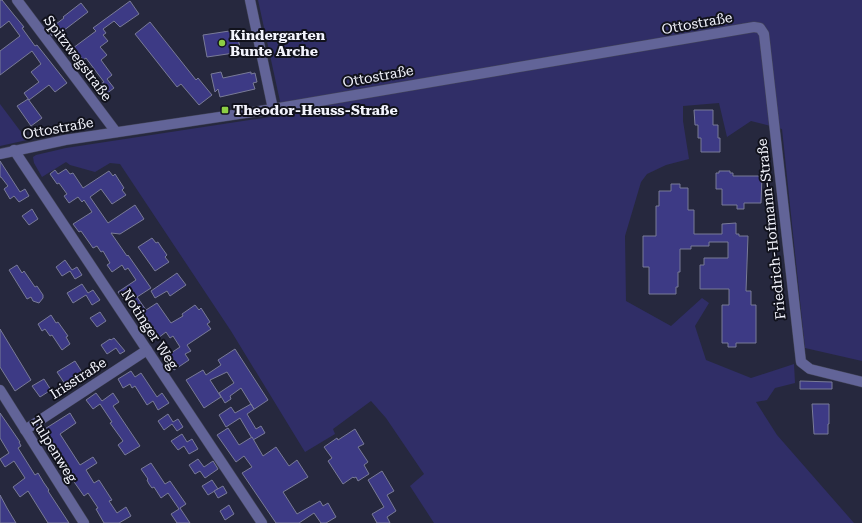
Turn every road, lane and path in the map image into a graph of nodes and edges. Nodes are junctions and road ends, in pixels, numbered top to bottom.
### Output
1 (17, 0) edge
2 (250, 0) edge
3 (760, 28) joint
4 (273, 109) junction
5 (116, 132) junction
6 (14, 150) junction
7 (0, 154) edge
8 (147, 350) junction
9 (862, 382) edge
10 (0, 390) edge
11 (25, 430) junction
12 (84, 523) edge
13 (262, 523) edge

1 - 5 street, Spitzwegstraße
2 - 4 street
3 - 4 street, Ottostraße
3 - 9 street, Friedrich-Hofmann-Straße
4 - 5 street, Ottostraße
5 - 6 street, Ottostraße
6 - 7 street, Ottostraße
6 - 8 street, Notinger Weg
8 - 11 street, Irisstraße
8 - 13 street, Notinger Weg
10 - 11 street, Tulpenweg
11 - 12 street, Tulpenweg

